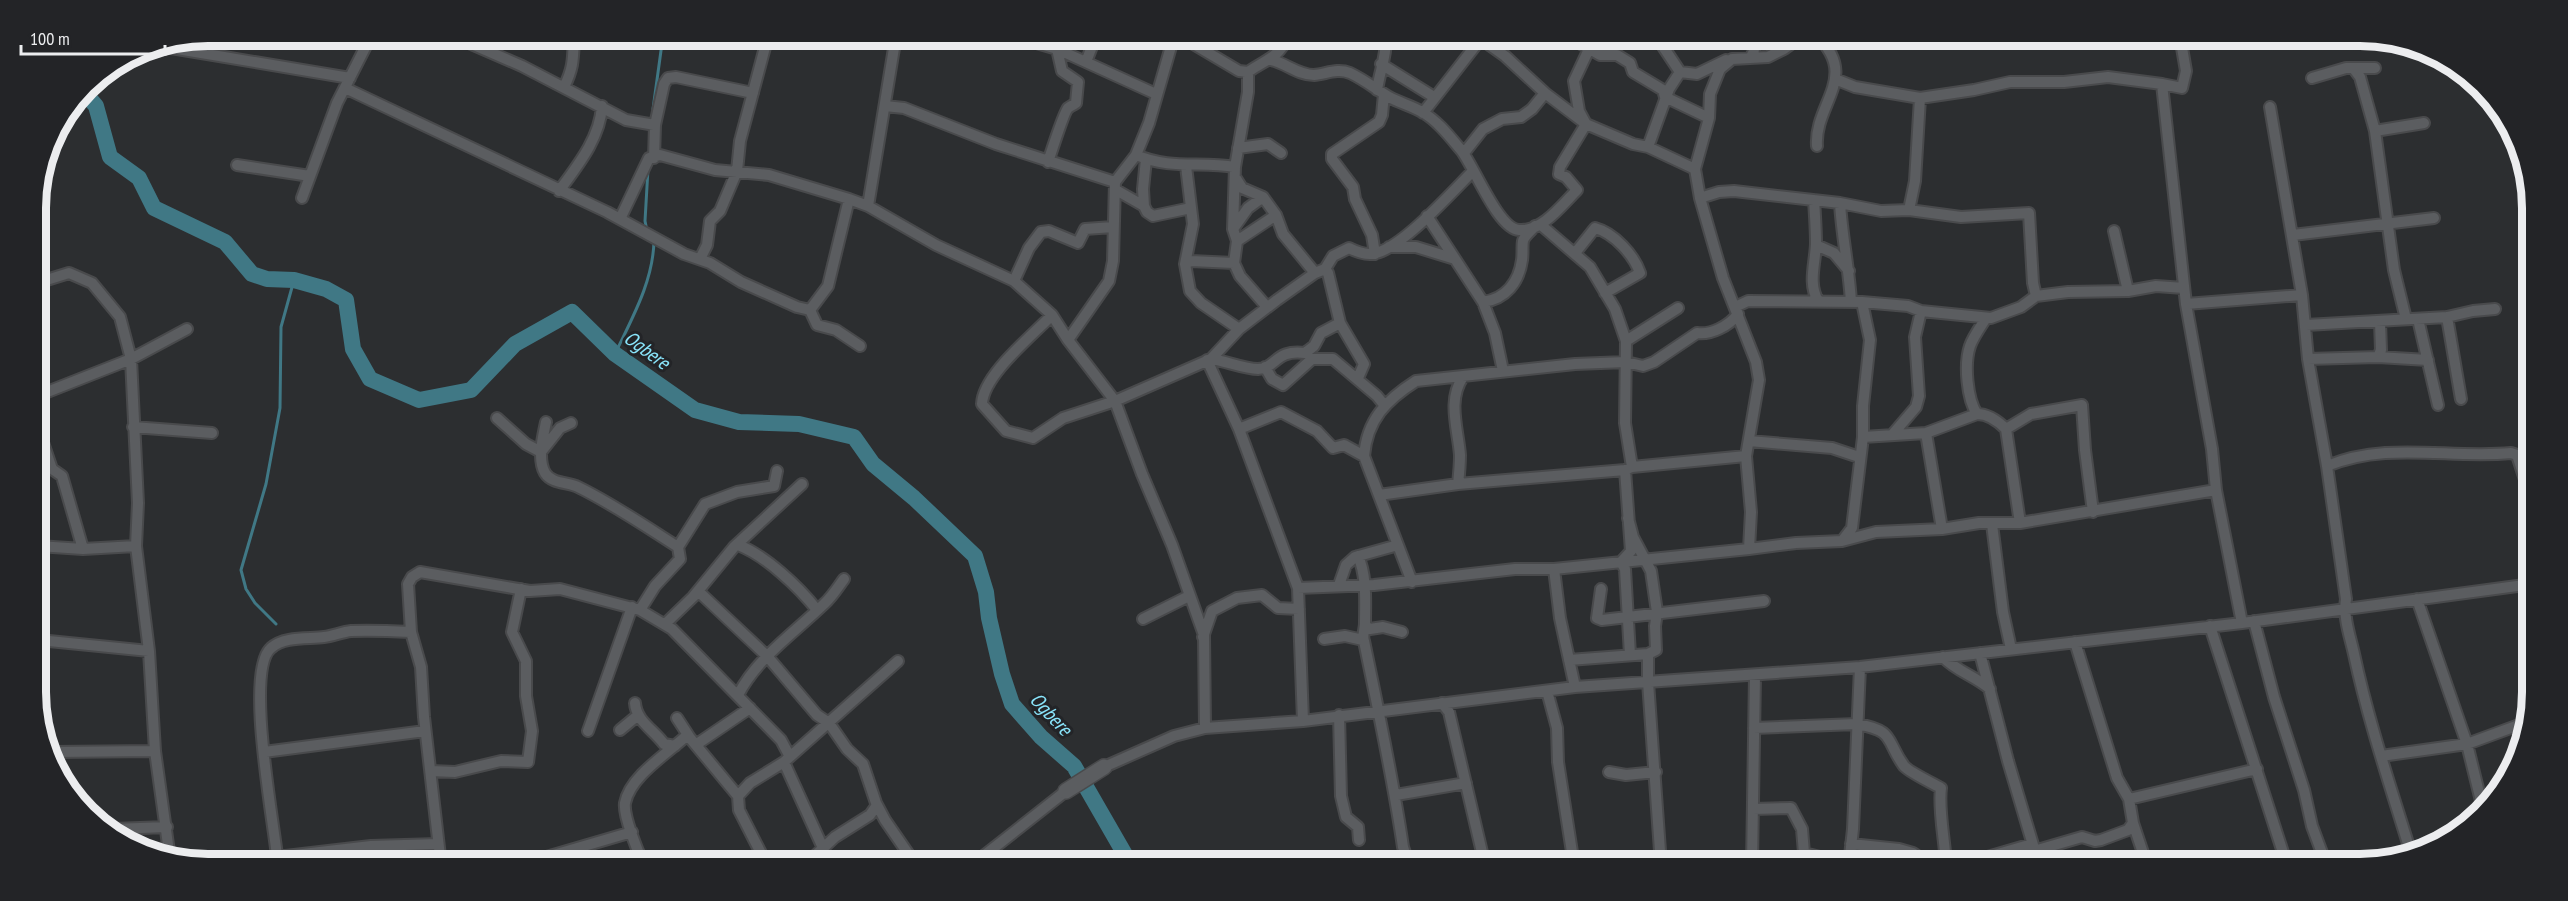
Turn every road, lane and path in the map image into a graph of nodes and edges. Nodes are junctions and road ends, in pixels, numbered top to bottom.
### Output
1 (366, 47) edge
2 (477, 47) edge
3 (575, 47) edge
4 (765, 47) edge
5 (893, 47) edge
6 (1054, 47) edge
7 (1092, 47) edge
8 (1171, 47) edge
9 (1199, 47) edge
10 (1283, 47) edge
11 (1386, 47) edge
12 (1475, 47) edge
13 (1494, 47) edge
14 (1586, 47) edge
15 (1663, 47) edge
16 (1755, 47) edge
17 (1787, 47) edge
18 (1827, 47) edge
19 (2182, 47) edge
20 (1057, 49) junction
21 (1589, 49) junction
22 (180, 50) edge
23 (1750, 57) junction
24 (1732, 59) junction
25 (1271, 60) junction
26 (1086, 62) junction
27 (1381, 64) junction
28 (2375, 68) dead end
29 (2354, 69) junction
30 (1248, 72) junction
31 (1680, 72) junction
32 (350, 78) junction
33 (2312, 78) dead end
34 (1835, 79) junction
35 (2162, 84) junction
36 (564, 87) junction
37 (345, 88) junction
38 (1381, 92) junction
39 (753, 93) junction
40 (1545, 93) junction
41 (1156, 94) junction
42 (1434, 97) junction
43 (1665, 97) junction
44 (1920, 98) junction
45 (602, 106) junction
46 (885, 106) junction
47 (2270, 107) dead end
48 (1424, 113) junction
49 (1709, 118) junction
50 (2424, 123) dead end
51 (1586, 124) junction
52 (655, 125) junction
53 (2375, 130) junction
54 (1817, 146) dead end
55 (1648, 147) junction
56 (1238, 148) junction
57 (1281, 153) dead end
58 (1464, 153) junction
59 (654, 158) junction
60 (1146, 159) junction
61 (1048, 162) junction
62 (237, 165) dead end
63 (1186, 166) junction
64 (1695, 169) junction
65 (737, 171) junction
66 (1473, 171) junction
67 (1235, 172) junction
68 (310, 176) junction
69 (1116, 186) junction
70 (559, 191) junction
71 (1263, 197) junction
72 (302, 198) dead end
73 (1700, 198) junction
74 (849, 199) junction
75 (1814, 200) junction
76 (1840, 203) junction
77 (1144, 206) junction
78 (868, 207) junction
79 (1191, 208) junction
80 (1909, 210) junction
81 (1276, 215) junction
82 (1427, 216) junction
83 (2434, 218) dead end
84 (620, 219) junction
85 (2389, 223) junction
86 (1538, 226) junction
87 (1113, 227) junction
88 (1233, 230) junction
89 (2114, 231) dead end
90 (2293, 234) junction
91 (1237, 241) junction
92 (1816, 245) junction
93 (1388, 247) junction
94 (1575, 253) junction
95 (1376, 254) junction
96 (700, 259) junction
97 (1455, 259) junction
98 (1234, 263) junction
99 (1185, 264) junction
100 (1320, 271) junction
101 (1849, 271) junction
102 (47, 280) edge
103 (1014, 281) junction
104 (2184, 288) junction
105 (2128, 291) junction
106 (1605, 293) junction
107 (2302, 295) junction
108 (2036, 296) junction
109 (1483, 302) junction
110 (1818, 302) junction
111 (1857, 302) junction
112 (2186, 304) junction
113 (1267, 307) junction
114 (1735, 307) junction
115 (1678, 308) dead end
116 (2495, 309) dead end
117 (810, 310) junction
118 (1921, 310) junction
119 (1052, 315) junction
120 (2447, 317) junction
121 (1986, 318) junction
122 (2418, 319) junction
123 (2406, 320) junction
124 (2380, 322) junction
125 (1340, 323) junction
126 (2306, 325) junction
127 (187, 329) dead end
128 (1239, 329) junction
129 (1068, 340) junction
130 (1626, 341) junction
131 (860, 346) dead end
132 (2378, 357) junction
133 (131, 359) junction
134 (2308, 359) junction
135 (1209, 360) junction
136 (2428, 360) junction
137 (1626, 362) junction
138 (1265, 367) junction
139 (1503, 371) junction
140 (1463, 377) junction
141 (1358, 378) junction
142 (47, 392) edge
143 (2460, 399) dead end
144 (1115, 401) junction
145 (2438, 405) dead end
146 (1385, 406) junction
147 (1977, 414) junction
148 (497, 418) dead end
149 (546, 422) dead end
150 (571, 423) dead end
151 (133, 427) junction
152 (1239, 429) junction
153 (2006, 429) junction
154 (212, 433) dead end
155 (1926, 433) junction
156 (1892, 435) junction
157 (1863, 437) junction
158 (1749, 441) junction
159 (541, 452) junction
160 (47, 454) edge
161 (1365, 456) junction
162 (1746, 456) junction
163 (1859, 457) junction
164 (2327, 466) junction
165 (1629, 468) junction
166 (2522, 470) edge
167 (777, 471) dead end
168 (802, 484) dead end
169 (1458, 484) junction
170 (2216, 490) junction
171 (1379, 495) junction
172 (2093, 512) junction
173 (1628, 518) junction
174 (2020, 523) junction
175 (1992, 524) junction
176 (1941, 529) junction
177 (1842, 541) junction
178 (738, 545) junction
179 (1398, 545) junction
180 (136, 546) junction
181 (47, 547) edge
182 (678, 547) junction
183 (83, 549) junction
184 (1749, 549) junction
185 (1358, 556) junction
186 (1646, 559) junction
187 (1621, 562) junction
188 (1554, 569) junction
189 (844, 579) dead end
190 (1412, 582) junction
191 (1339, 585) junction
192 (1365, 585) junction
193 (2522, 585) edge
194 (1298, 588) junction
195 (521, 589) junction
196 (1601, 589) dead end
197 (698, 591) junction
198 (1189, 596) junction
199 (2417, 599) junction
200 (1764, 601) dead end
201 (636, 609) junction
202 (1299, 609) junction
203 (2344, 609) junction
204 (817, 610) junction
205 (1657, 612) junction
206 (1626, 617) junction
207 (1143, 619) dead end
208 (2254, 621) junction
209 (2242, 623) junction
210 (665, 624) junction
211 (1365, 626) junction
212 (2210, 626) junction
213 (411, 632) junction
214 (1402, 632) dead end
215 (1203, 637) junction
216 (1324, 639) dead end
217 (1363, 640) junction
218 (47, 641) edge
219 (2075, 642) junction
220 (2011, 649) junction
221 (149, 651) junction
222 (1980, 653) junction
223 (1648, 654) junction
224 (1630, 655) junction
225 (767, 656) junction
226 (1943, 657) junction
227 (1569, 660) junction
228 (898, 661) dead end
229 (1860, 666) junction
230 (1755, 675) junction
231 (1648, 682) junction
232 (1575, 687) junction
233 (1991, 689) junction
234 (1547, 691) junction
235 (738, 695) junction
236 (635, 703) dead end
237 (1442, 703) junction
238 (750, 708) junction
239 (1380, 712) junction
240 (1339, 715) junction
241 (637, 716) junction
242 (677, 718) dead end
243 (1303, 721) junction
244 (829, 723) junction
245 (1857, 724) junction
246 (2518, 725) edge
247 (1205, 728) junction
248 (1754, 728) junction
249 (620, 730) dead end
250 (425, 731) junction
251 (588, 731) dead end
252 (693, 741) junction
253 (2467, 744) junction
254 (675, 746) junction
255 (154, 751) junction
256 (58, 752) edge
257 (264, 752) junction
258 (2381, 756) junction
259 (786, 759) junction
260 (1104, 767) joint
261 (2257, 769) junction
262 (431, 771) junction
263 (1609, 772) dead end
264 (1656, 772) junction
265 (1466, 783) junction
266 (1066, 791) joint
267 (1396, 795) junction
268 (738, 796) junction
269 (2129, 800) junction
270 (2480, 800) edge
271 (1754, 809) junction
272 (880, 810) junction
273 (2133, 823) junction
274 (167, 827) junction
275 (121, 829) edge
276 (632, 832) junction
277 (1359, 840) dead end
278 (438, 844) junction
279 (1851, 844) junction
280 (2409, 847) edge
281 (823, 848) junction
282 (2033, 848) junction
283 (169, 850) edge
284 (2322, 853) dead end
285 (277, 854) edge
286 (321, 854) edge
287 (439, 854) edge
288 (563, 854) edge
289 (640, 854) edge
290 (761, 854) edge
291 (817, 854) edge
292 (909, 854) edge
293 (986, 854) edge
294 (1405, 854) edge
295 (1482, 854) edge
296 (1572, 854) edge
297 (1660, 854) edge
298 (1752, 854) edge
299 (1808, 854) edge
300 (1850, 854) edge
301 (1914, 854) edge
302 (1946, 854) edge
303 (2007, 854) edge
304 (2035, 854) edge
305 (2143, 854) edge
306 (2283, 854) edge

1 - 32 street
2 - 36 street
3 - 36 street
4 - 39 street
5 - 46 street
6 - 20 street
7 - 26 street
8 - 41 street
9 - 30 street
10 - 25 street
11 - 27 street
12 - 42 street
13 - 40 street
14 - 21 street
15 - 31 street
16 - 23 street
17 - 23 street
18 - 34 street
19 - 35 street
20 - 26 street
20 - 61 street
21 - 43 street
21 - 51 street
22 - 32 street
23 - 24 street
24 - 31 street
24 - 49 street
25 - 30 street
25 - 38 street
26 - 41 street
27 - 38 street
27 - 42 street
28 - 29 street
29 - 33 street
29 - 53 street
30 - 56 street
31 - 43 street
32 - 37 street
34 - 44 street
34 - 54 street
35 - 44 street
35 - 104 street
36 - 45 street
37 - 68 street
37 - 70 street
38 - 48 street
38 - 95 street
39 - 52 street
39 - 65 street
40 - 51 street
40 - 58 street
41 - 60 street
42 - 48 street
43 - 49 street
43 - 55 street
44 - 80 street
45 - 52 street
45 - 70 street
46 - 61 street
46 - 78 street
47 - 90 street
48 - 58 street
49 - 64 street
50 - 53 street
51 - 55 street
51 - 86 street
52 - 59 street
53 - 85 street
55 - 64 street
56 - 57 street
56 - 67 street
58 - 66 street
59 - 65 street
59 - 84 street
60 - 63 street
60 - 69 street
60 - 77 street
61 - 69 street
62 - 68 street
63 - 67 street
63 - 79 street
64 - 73 street
65 - 74 street
65 - 96 street
66 - 82 street
66 - 86 street
67 - 71 street
67 - 88 street
68 - 72 street
69 - 77 street
69 - 87 street
70 - 84 street
71 - 81 street
71 - 88 street
73 - 75 street
73 - 114 street
74 - 78 street
74 - 117 street
75 - 76 street
75 - 92 street
76 - 80 street
76 - 101 street
77 - 79 street
78 - 103 street
79 - 99 street
80 - 108 street
81 - 91 street
81 - 100 street
82 - 93 street
82 - 97 street
83 - 85 street
84 - 96 street
85 - 90 street
85 - 123 street
86 - 94 street
86 - 109 street
87 - 103 street
87 - 129 street
88 - 91 street
89 - 105 street
90 - 107 street
91 - 98 street
92 - 101 street
92 - 110 street
93 - 95 street
93 - 97 street
94 - 106 street
94 - 106 street
95 - 100 street
96 - 117 street
97 - 109 street
98 - 99 street
98 - 113 street
99 - 128 street
100 - 113 street
100 - 125 street
101 - 111 street
102 - 133 street
103 - 119 street
104 - 105 street
104 - 112 street
105 - 108 street
106 - 130 street
107 - 112 street
107 - 126 street
108 - 121 street
109 - 139 street
110 - 111 street
110 - 114 street
111 - 118 street
111 - 157 street
112 - 170 street
113 - 128 street
114 - 137 street
114 - 158 street
115 - 130 street
116 - 120 street
117 - 131 street
118 - 121 street
118 - 156 street
119 - 129 street
119 - 144 street
120 - 122 street
120 - 143 street
121 - 147 street
122 - 123 street
122 - 136 street
123 - 124 street
124 - 126 street
124 - 132 street
125 - 138 street
125 - 141 street
126 - 134 street
127 - 133 street
128 - 135 street
129 - 144 street
130 - 137 street
132 - 134 street
132 - 136 street
133 - 142 street
133 - 151 street
134 - 164 street
135 - 138 street
135 - 144 street
135 - 152 street
136 - 145 street
137 - 139 street
137 - 165 street
138 - 141 street
139 - 140 street
140 - 146 street
140 - 169 street
141 - 146 street
144 - 198 street
146 - 161 street
147 - 153 street
147 - 155 street
148 - 159 street
149 - 159 street
150 - 159 street
151 - 154 street
151 - 180 street
152 - 161 street
152 - 194 street
153 - 172 street
153 - 174 street
155 - 156 street
155 - 176 street
156 - 157 street
157 - 163 street
158 - 162 street
158 - 163 street
159 - 182 street
160 - 183 street
161 - 171 street
162 - 165 street
162 - 184 street
163 - 177 street
164 - 166 street
164 - 203 street
165 - 169 street
165 - 173 street
167 - 182 street
168 - 178 street
169 - 171 street
170 - 172 street
170 - 209 street
171 - 179 street
172 - 174 street
173 - 186 street
173 - 187 street
174 - 175 street
175 - 176 street
175 - 220 street
176 - 177 street
177 - 184 street
178 - 197 street
178 - 204 street
179 - 185 street
179 - 190 street
180 - 183 street
180 - 221 street
181 - 183 street
182 - 201 street
184 - 186 street
185 - 191 street
185 - 192 street
186 - 187 street
186 - 205 street
187 - 188 street
187 - 206 street
188 - 190 street
188 - 227 street
189 - 204 street
190 - 192 street
191 - 192 street
191 - 194 street
192 - 211 street
193 - 199 street
194 - 202 street
195 - 201 street
195 - 213 street
195 - 262 street
196 - 206 street
197 - 210 street
197 - 225 street
198 - 207 street
198 - 215 street
199 - 203 street
199 - 253 street
200 - 205 street
201 - 210 street
201 - 251 street
202 - 215 street
202 - 243 street
203 - 208 street
203 - 258 street
204 - 225 street
205 - 206 street
205 - 223 street
206 - 224 street
208 - 209 street
208 - 284 street
209 - 212 street
210 - 235 street
211 - 214 street
211 - 217 street
212 - 219 street
212 - 261 street
213 - 250 street
213 - 257 street
215 - 247 street
216 - 217 street
217 - 239 street
218 - 221 street
219 - 220 street
219 - 269 street
220 - 222 street
221 - 255 street
222 - 226 street
222 - 233 street
223 - 224 street
223 - 231 street
224 - 227 street
225 - 235 street
225 - 244 street
226 - 229 street
226 - 233 street
227 - 232 street
228 - 244 street
229 - 230 street
229 - 245 street
230 - 231 street
230 - 248 street
231 - 232 street
231 - 264 street
232 - 234 street
233 - 282 street
234 - 237 street
234 - 296 street
235 - 238 street
236 - 241 street
237 - 239 street
237 - 265 street
238 - 252 street
238 - 259 street
239 - 240 street
239 - 267 street
240 - 243 street
240 - 277 street
241 - 249 street
241 - 254 street
242 - 252 street
243 - 247 street
244 - 259 street
244 - 272 street
245 - 248 street
245 - 279 street
245 - 302 street
246 - 253 street
247 - 260 street
248 - 271 street
250 - 257 street
250 - 262 street
252 - 254 street
252 - 268 street
253 - 258 street
253 - 270 street
254 - 276 street
255 - 256 street
255 - 274 street
257 - 285 street
258 - 280 street
259 - 268 street
259 - 281 street
260 - 266 street
261 - 269 street
261 - 306 street
262 - 278 street
263 - 264 street
264 - 297 street
265 - 267 street
265 - 295 street
266 - 293 street
267 - 294 street
268 - 290 street
269 - 273 street
271 - 298 street
271 - 299 street
272 - 281 street
272 - 292 street
273 - 282 street
273 - 305 street
274 - 275 street
274 - 283 street
276 - 288 street
276 - 289 street
278 - 286 street
278 - 287 street
279 - 300 street
279 - 301 street
281 - 291 street
282 - 303 street
282 - 304 street

